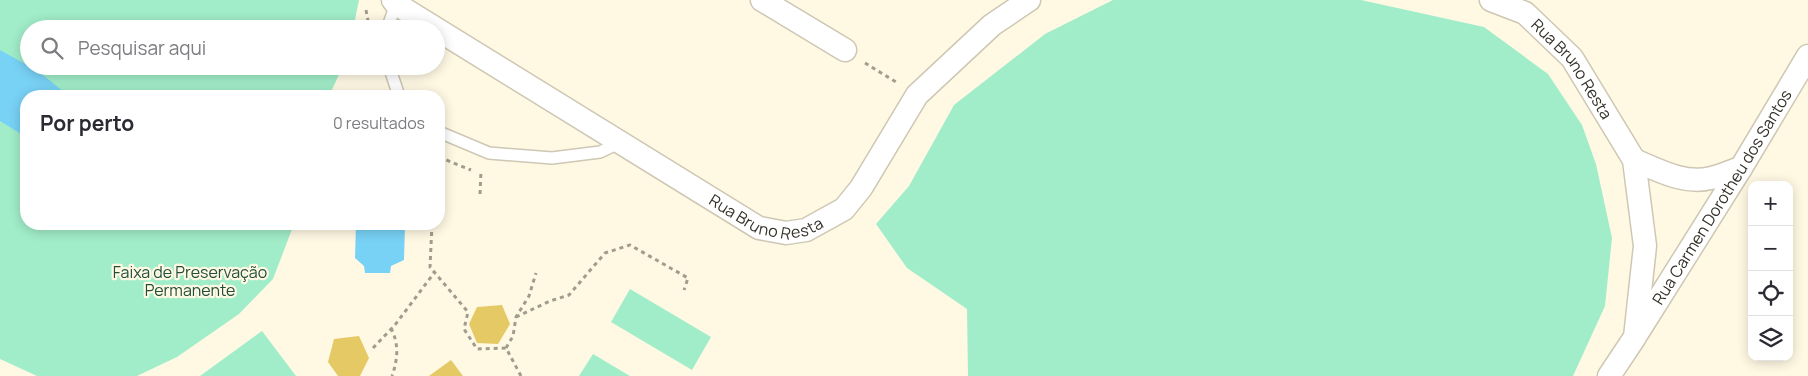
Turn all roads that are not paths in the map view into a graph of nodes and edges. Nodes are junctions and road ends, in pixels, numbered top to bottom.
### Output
1 (423, 0) edge
2 (762, 0) edge
3 (1029, 0) edge
4 (1491, 0) edge
5 (394, 2) edge
6 (1529, 6) edge
7 (389, 20) edge
8 (424, 20) edge
9 (440, 20) edge
10 (445, 25) edge
11 (445, 33) edge
12 (845, 50) road end
13 (475, 51) junction
14 (1808, 56) edge
15 (392, 75) edge
16 (397, 90) edge
17 (445, 135) edge
18 (620, 143) junction
19 (1634, 160) junction
20 (1741, 168) junction
21 (1635, 337) junction
22 (1610, 376) edge

1 - 9 street
2 - 12 street
3 - 18 street, Rua Bruno Resta
4 - 6 street, Rua Bruno Resta
5 - 7 lane
5 - 8 street
6 - 19 street, Rua Bruno Resta
10 - 13 street
11 - 13 street
13 - 18 street, Rua Bruno Resta
14 - 20 street, Rua Carmen Dorotheu dos Santos
15 - 16 lane
17 - 18 lane
19 - 20 street
19 - 21 street, Rua Bruno Resta
20 - 21 street, Rua Carmen Dorotheu dos Santos
21 - 22 street, Rua Bruno Resta

